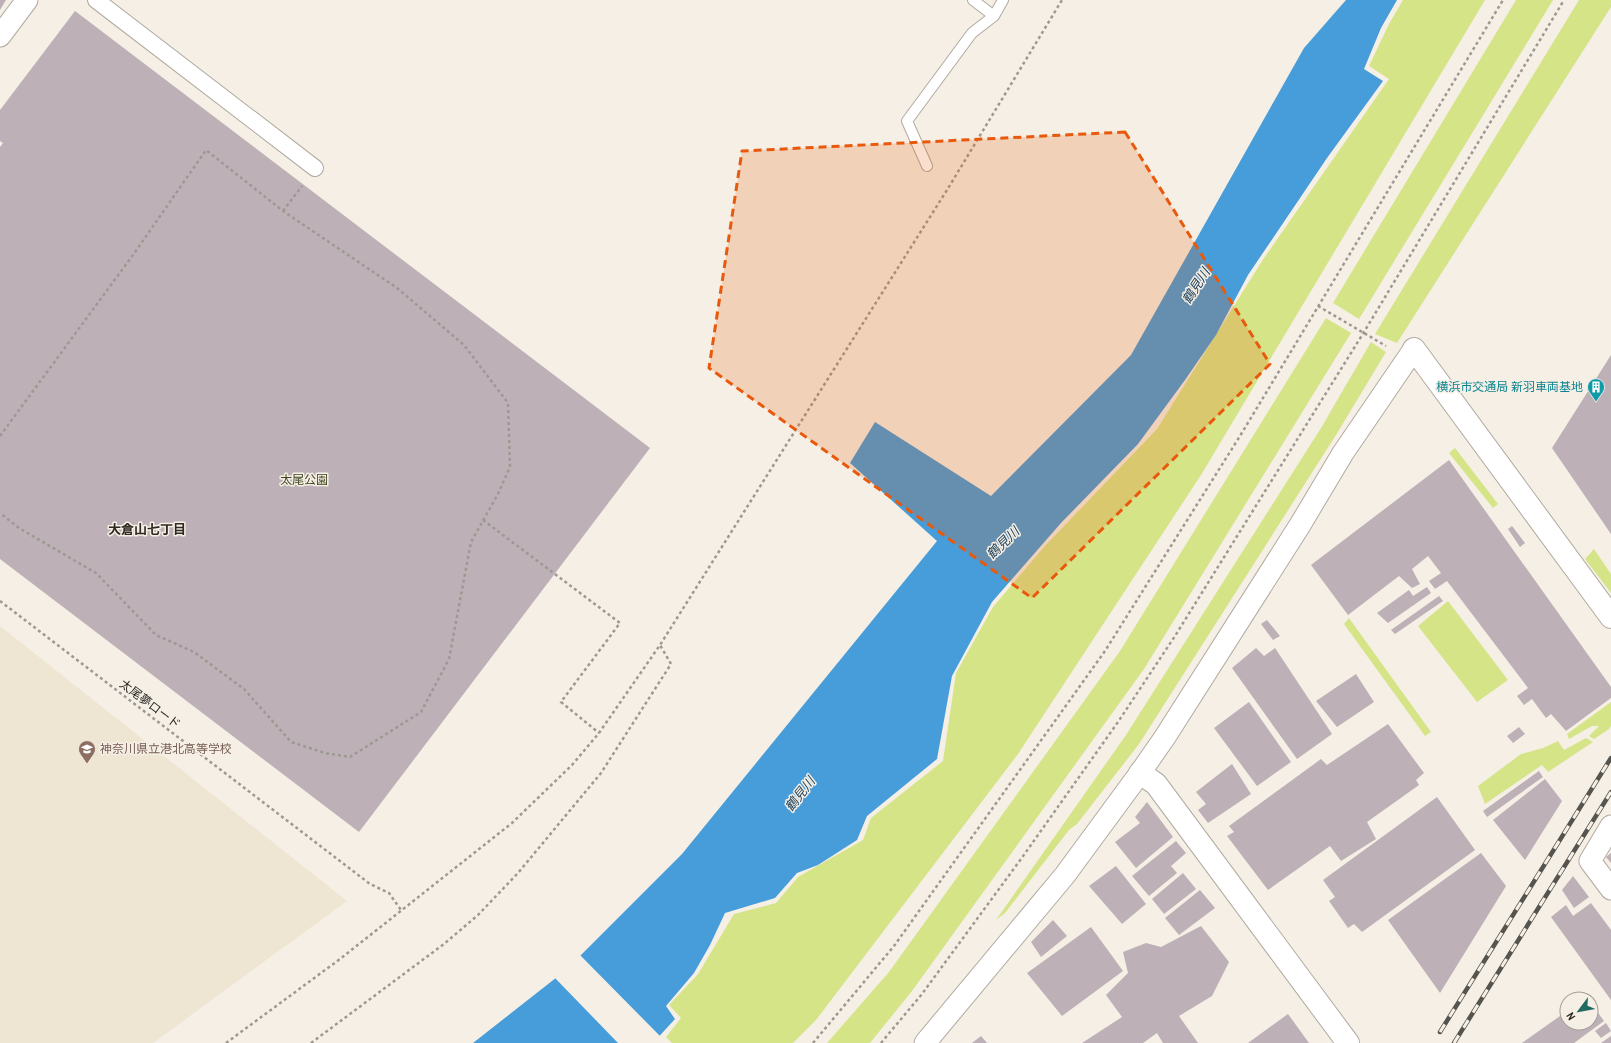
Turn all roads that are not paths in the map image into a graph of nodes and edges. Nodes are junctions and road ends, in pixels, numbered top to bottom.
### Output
1 (27, 0) edge
2 (96, 0) edge
3 (974, 0) edge
4 (1003, 0) edge
5 (994, 16) junction
6 (0, 36) edge
7 (927, 166) dead end
8 (314, 168) road end
9 (1403, 350) joint
10 (1611, 617) edge
11 (1140, 773) junction
12 (1611, 826) edge
13 (1611, 889) edge
14 (925, 1043) edge
15 (1348, 1043) edge

1 - 6 street
2 - 8 street
3 - 5 lane
4 - 5 lane
5 - 7 lane
9 - 10 street
9 - 11 street
11 - 14 street
11 - 15 street
12 - 13 street

